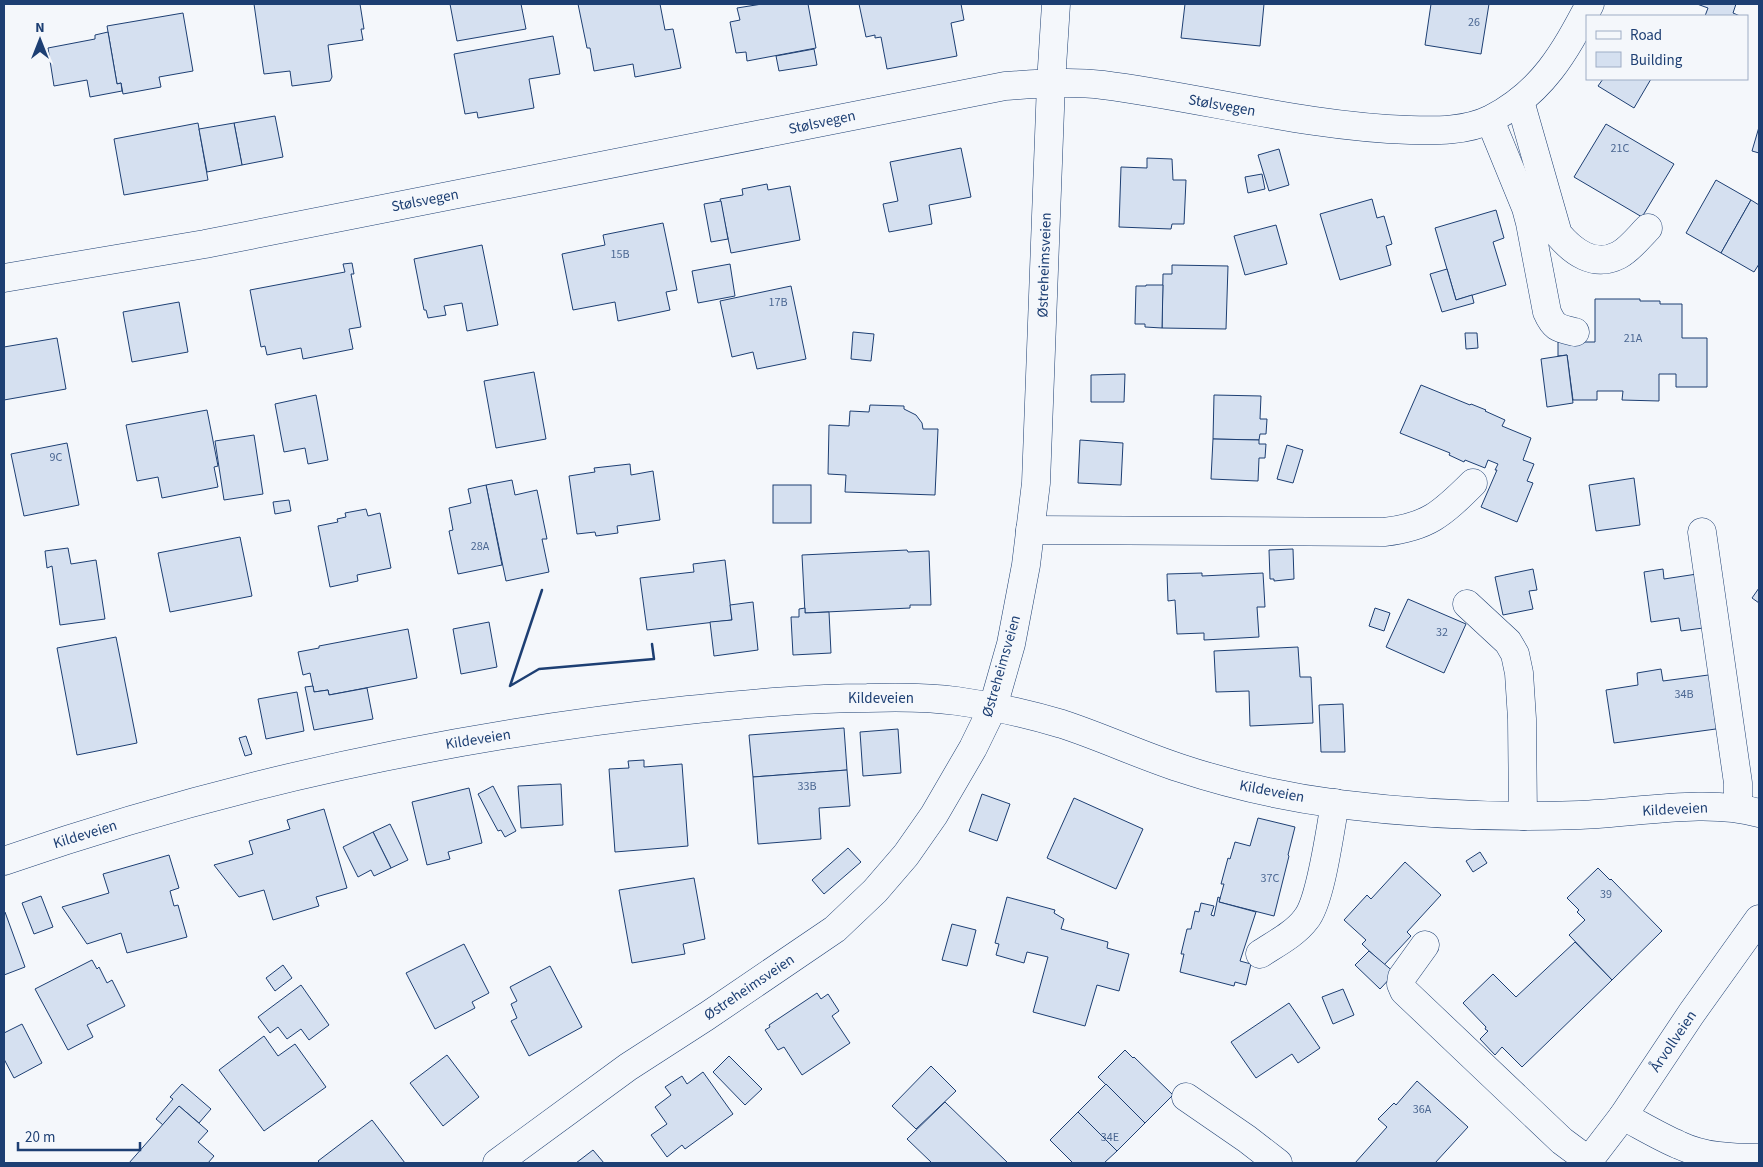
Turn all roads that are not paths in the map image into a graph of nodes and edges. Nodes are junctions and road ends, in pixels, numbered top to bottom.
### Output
1 (1056, 4) edge
2 (1590, 4) edge
3 (1051, 83) junction
4 (1520, 101) junction
5 (1490, 120) junction
6 (1648, 228) dead end
7 (4, 278) edge
8 (1575, 332) dead end
9 (1473, 483) dead end
10 (1030, 530) junction
11 (1702, 532) dead end
12 (1467, 604) dead end
13 (993, 707) junction
14 (1336, 803) junction
15 (1749, 810) edge
16 (1523, 816) junction
17 (4, 861) edge
18 (1759, 919) edge
19 (1425, 945) dead end
20 (1260, 954) dead end
21 (1186, 1098) dead end
22 (1623, 1116) junction
23 (1680, 1154) edge
24 (1759, 1158) edge
25 (1588, 1162) edge
26 (497, 1163) edge
27 (1278, 1163) edge

1 - 3 street, Østreheimsveien
2 - 4 street, Stølsvegen
3 - 5 street, Stølsvegen
3 - 7 street, Stølsvegen
3 - 10 street, Østreheimsveien
4 - 5 street, Stølsvegen
4 - 6 street
5 - 8 street
9 - 10 street
10 - 13 street, Østreheimsveien
11 - 15 street
12 - 16 street
13 - 14 street, Kildeveien
13 - 17 street, Kildeveien
13 - 26 street, Østreheimsveien
14 - 16 street, Kildeveien
14 - 20 street
15 - 16 street, Kildeveien
18 - 22 street, Årvollveien
19 - 25 street
21 - 27 street
22 - 23 street
22 - 25 street, Årvollveien
23 - 24 street

